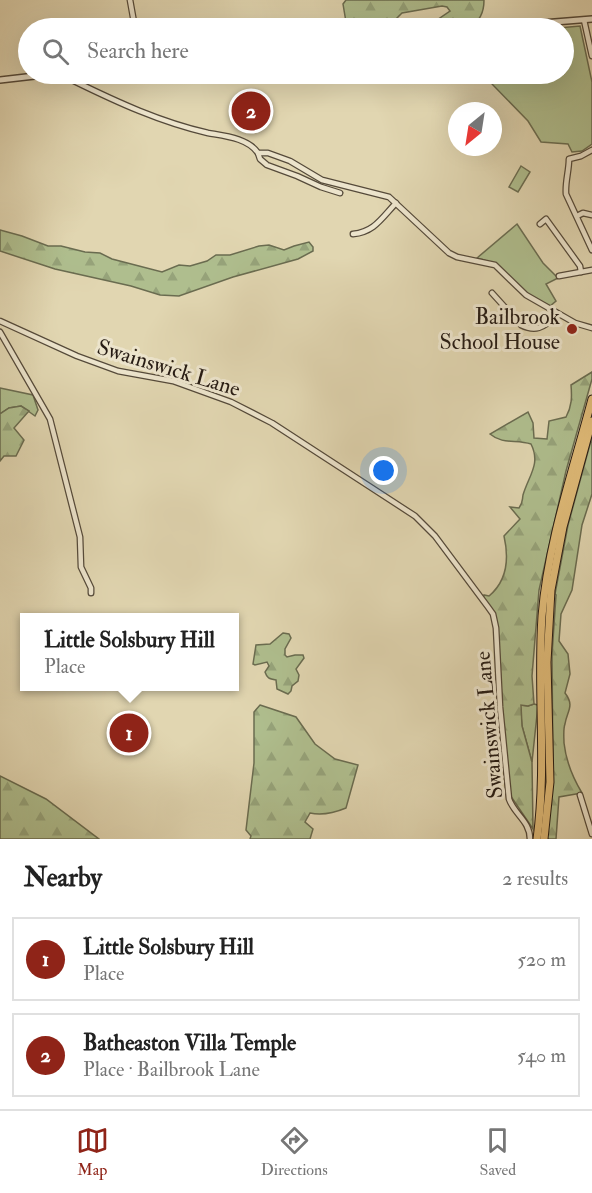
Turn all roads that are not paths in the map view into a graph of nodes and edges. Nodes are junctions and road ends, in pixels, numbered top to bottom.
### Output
1 (130, 0) edge
2 (133, 18) edge
3 (592, 19) edge
4 (584, 20) junction
5 (574, 21) edge
6 (592, 56) edge
7 (18, 78) edge
8 (0, 80) edge
9 (80, 84) edge
10 (592, 150) edge
11 (258, 153) junction
12 (340, 193) dead end
13 (396, 203) junction
14 (592, 215) edge
15 (577, 216) junction
16 (540, 224) dead end
17 (353, 234) dead end
18 (592, 250) edge
19 (592, 270) edge
20 (581, 272) junction
21 (559, 276) dead end
22 (492, 293) dead end
23 (555, 311) junction
24 (0, 321) edge
25 (592, 328) edge
26 (0, 332) edge
27 (592, 399) edge
28 (592, 421) edge
29 (91, 593) dead end
30 (580, 795) dead end
31 (592, 834) edge
32 (531, 839) edge
33 (537, 839) edge
34 (544, 839) edge

1 - 2 street
3 - 4 street
4 - 5 street
4 - 6 street
7 - 8 street
9 - 11 street
10 - 15 street
11 - 12 street
11 - 13 street
13 - 17 street
13 - 23 street
14 - 15 street
15 - 18 street
16 - 20 street
19 - 20 street
20 - 21 street
22 - 23 street
23 - 25 street
24 - 32 street, Swainswick Lane
26 - 29 street
27 - 33 highway
28 - 34 highway
30 - 31 street

